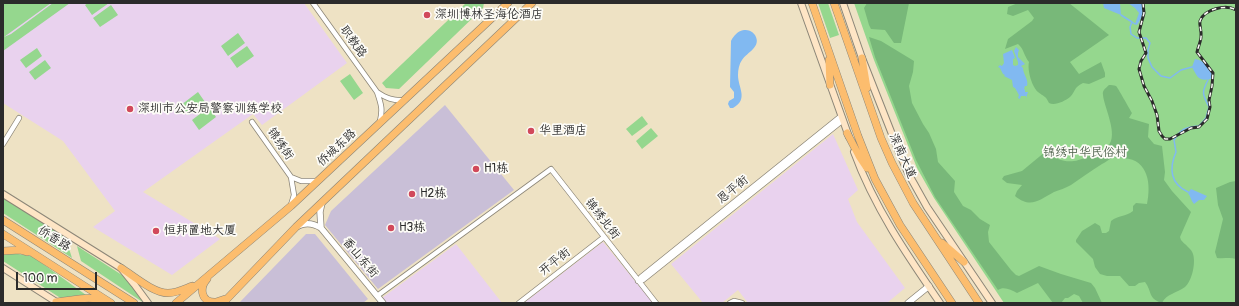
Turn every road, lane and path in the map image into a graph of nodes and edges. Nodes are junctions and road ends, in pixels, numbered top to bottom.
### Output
1 (313, 3) edge
2 (508, 3) edge
3 (532, 3) edge
4 (801, 3) edge
5 (812, 3) edge
6 (834, 3) edge
7 (843, 3) edge
8 (828, 52) junction
9 (862, 58) junction
10 (830, 85) junction
11 (377, 92) junction
12 (404, 100) junction
13 (869, 104) junction
14 (19, 118) dead end
15 (842, 118) junction
16 (252, 122) dead end
17 (380, 124) junction
18 (847, 133) junction
19 (3, 144) edge
20 (291, 177) junction
21 (875, 179) junction
22 (317, 182) junction
23 (3, 194) edge
24 (323, 201) junction
25 (291, 206) junction
26 (3, 220) edge
27 (296, 227) junction
28 (321, 228) junction
29 (3, 234) edge
30 (604, 237) junction
31 (935, 238) junction
32 (3, 251) edge
33 (33, 253) junction
34 (964, 262) junction
35 (3, 268) edge
36 (121, 268) junction
37 (215, 269) junction
38 (638, 281) junction
39 (196, 285) junction
40 (929, 286) junction
41 (377, 296) junction
42 (228, 297) junction
43 (57, 302) edge
44 (109, 302) edge
45 (134, 303) edge
46 (148, 303) edge
47 (176, 303) edge
48 (223, 303) edge
49 (383, 303) edge
50 (519, 303) edge
51 (656, 303) edge
52 (730, 303) edge
53 (742, 303) edge
54 (908, 303) edge
55 (940, 303) edge
56 (952, 303) edge
57 (979, 303) edge
58 (992, 303) edge

1 - 11 street, 职教路
2 - 12 main road, 侨城东路
3 - 24 main road
4 - 10 main road
5 - 8 main road
6 - 13 main road, 深南大道
7 - 9 main road
8 - 10 main road
8 - 21 main road
9 - 13 main road
9 - 34 main road
10 - 15 main road
11 - 12 street, 职教路
11 - 17 street, 职教路
12 - 17 main road, 侨城东路
13 - 31 main road, 深南大道
14 - 19 street
15 - 18 main road
15 - 38 street, 恩平街
16 - 20 street, 锦绣街
17 - 22 main road, 侨城东路
18 - 21 main road
18 - 40 main road
20 - 22 street, 锦绣街
20 - 25 street, 锦绣街
21 - 56 main road
22 - 25 main road, 侨城东路
23 - 36 main road
24 - 27 main road
24 - 28 street
25 - 37 main road, 侨城东路
26 - 45 main road, 侨香路
27 - 28 street
27 - 42 main road
28 - 41 street, 香山东街
29 - 33 main road, 侨香路
30 - 38 street, 锦绣北街
30 - 41 street, 锦绣北街
30 - 50 street, 开平街
31 - 34 main road
31 - 57 main road, 深南大道
32 - 33 main road
33 - 44 main road, 侨香路
34 - 58 main road
35 - 43 main road
36 - 39 main road
36 - 46 main road
37 - 39 main road, 侨城东路
37 - 42 main road
38 - 51 street
39 - 47 main road, 侨城东路
40 - 54 street
40 - 55 main road
41 - 49 street, 香山东街
42 - 48 main road
43 - 44 main road
52 - 53 street

